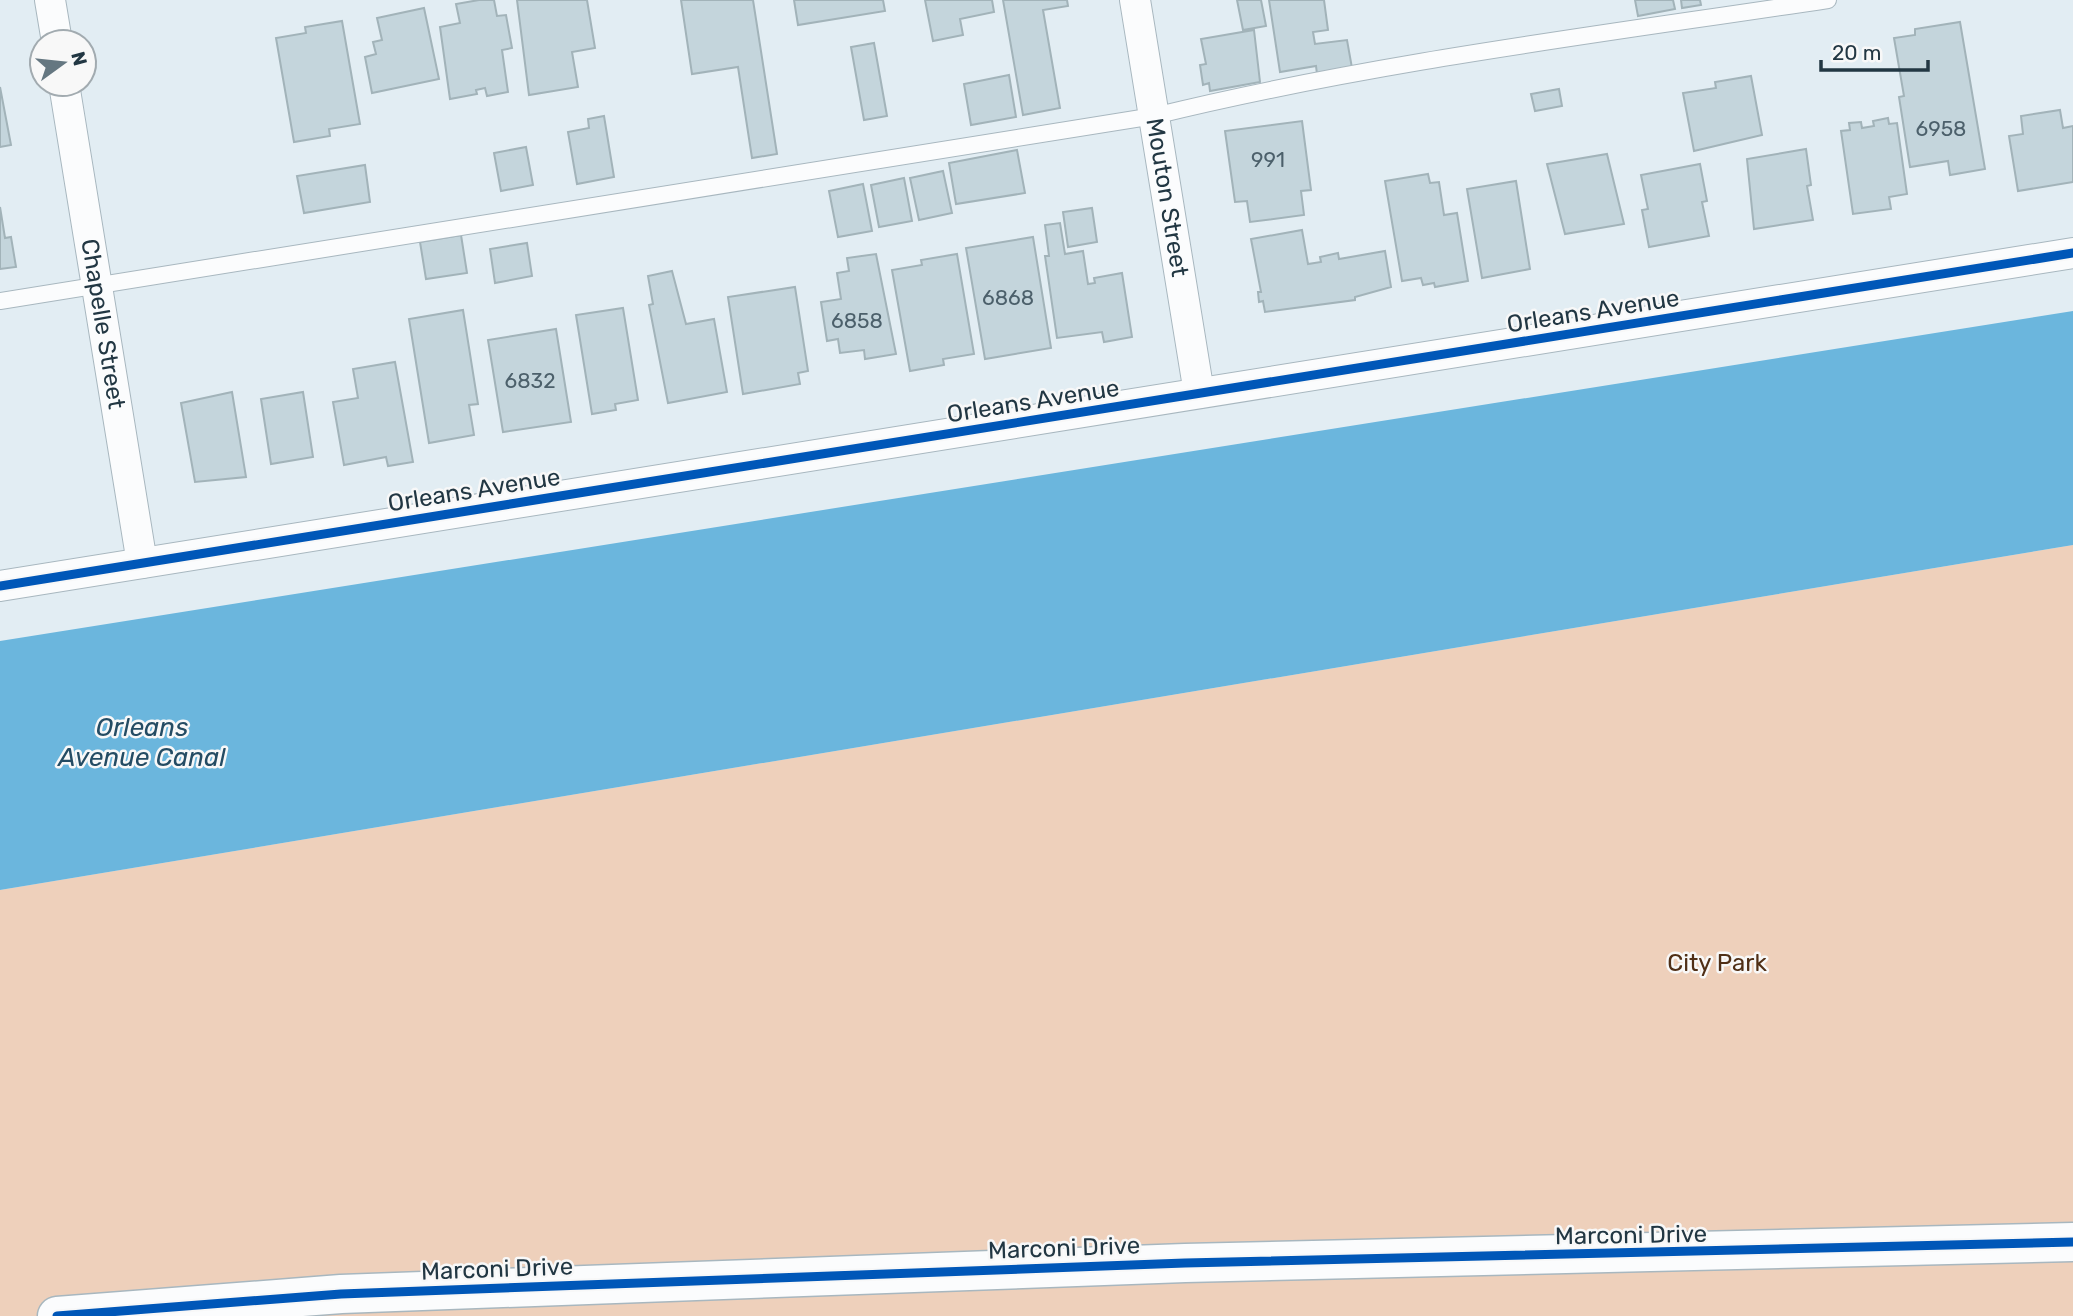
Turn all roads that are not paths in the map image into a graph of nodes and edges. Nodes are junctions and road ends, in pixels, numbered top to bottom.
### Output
1 (50, 0) edge
2 (1135, 0) edge
3 (1828, 0) edge
4 (55, 28) edge
5 (66, 98) edge
6 (1154, 116) junction
7 (2073, 253) edge
8 (97, 286) junction
9 (0, 301) edge
10 (1199, 393) junction
11 (142, 563) junction
12 (0, 586) edge
13 (2073, 1242) edge
14 (57, 1316) edge

1 - 4 street
2 - 6 street, Mouton Street
3 - 6 lane
5 - 8 street, Chapelle Street
6 - 8 lane
6 - 10 street, Mouton Street
7 - 10 street, Orleans Avenue
8 - 9 lane
8 - 11 street, Chapelle Street
10 - 11 street, Orleans Avenue
11 - 12 street, Orleans Avenue
13 - 14 street, Marconi Drive

